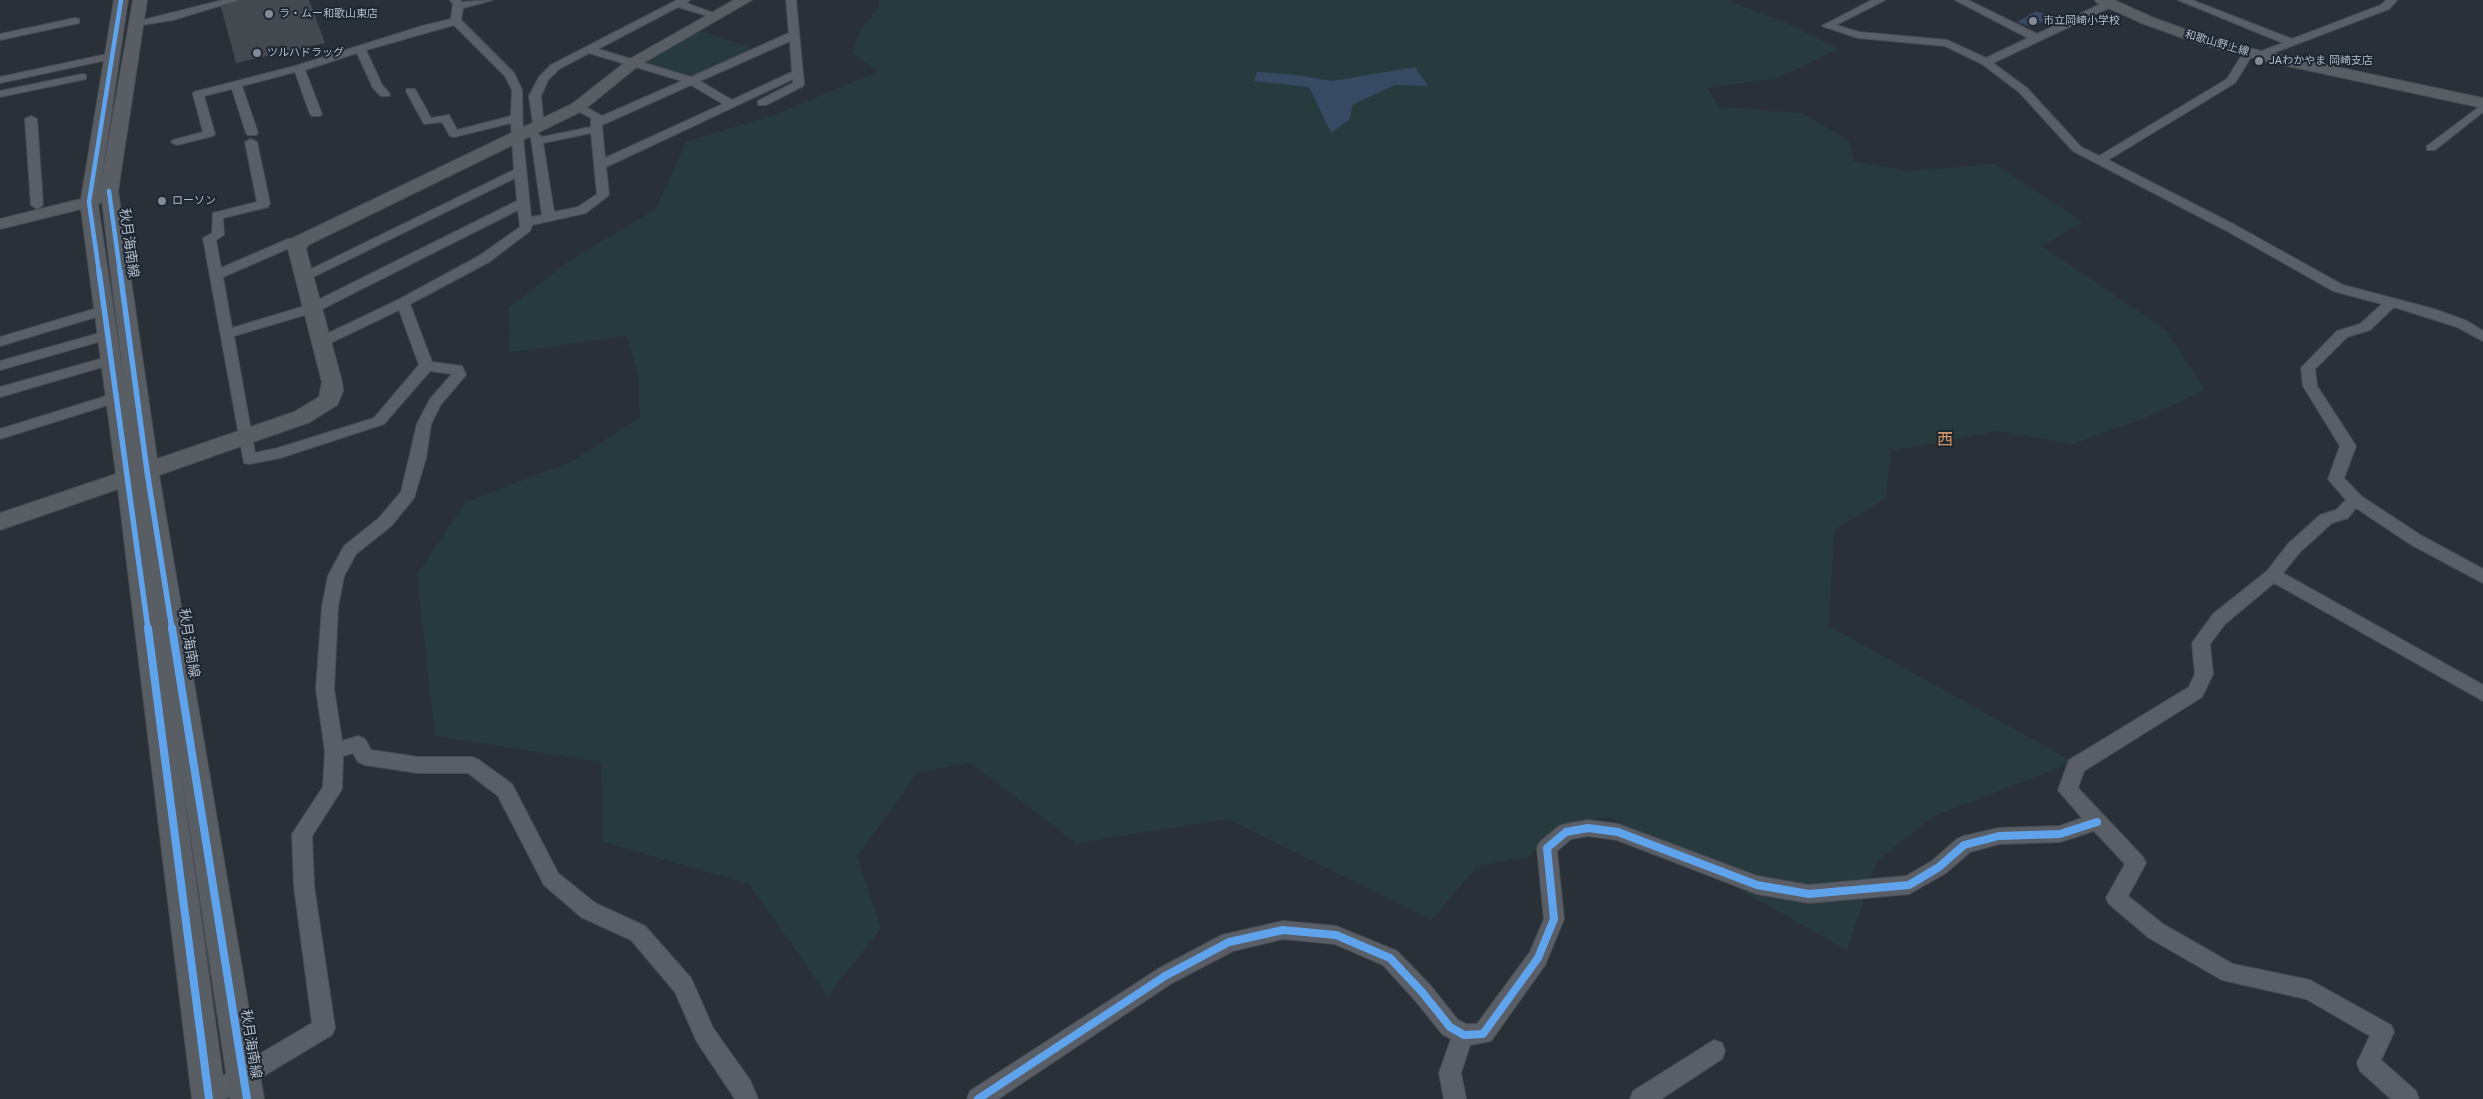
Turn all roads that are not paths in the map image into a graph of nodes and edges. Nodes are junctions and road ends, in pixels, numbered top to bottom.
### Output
1 (121, 0) edge
2 (140, 0) edge
3 (234, 0) edge
4 (488, 0) edge
5 (745, 0) edge
6 (1880, 0) edge
7 (1960, 0) edge
8 (2183, 0) edge
9 (2392, 0) edge
10 (794, 1) edge
11 (677, 2) edge
12 (2106, 2) edge
13 (457, 3) edge
14 (717, 16) junction
15 (75, 21) dead end
16 (456, 21) junction
17 (136, 23) junction
18 (794, 35) junction
19 (0, 37) edge
20 (2034, 37) junction
21 (2294, 43) junction
22 (360, 49) junction
23 (589, 50) junction
24 (2254, 53) junction
25 (112, 56) junction
26 (1986, 62) junction
27 (633, 63) junction
28 (299, 68) junction
29 (798, 73) junction
30 (82, 77) dead end
31 (0, 80) edge
32 (690, 80) junction
33 (236, 86) junction
34 (411, 91) dead end
35 (0, 94) edge
36 (385, 94) dead end
37 (730, 103) junction
38 (762, 103) dead end
39 (2483, 103) edge
40 (578, 107) junction
41 (2483, 107) edge
42 (316, 114) dead end
43 (32, 119) dead end
44 (596, 126) junction
45 (528, 131) junction
46 (177, 142) dead end
47 (2431, 148) dead end
48 (2101, 160) junction
49 (600, 165) junction
50 (521, 171) junction
51 (96, 195) junction
52 (524, 202) junction
53 (38, 205) junction
54 (0, 215) edge
55 (549, 217) junction
56 (527, 222) junction
57 (0, 224) edge
58 (300, 242) junction
59 (216, 275) junction
60 (304, 276) junction
61 (2393, 301) junction
62 (403, 303) junction
63 (312, 308) junction
64 (104, 310) junction
65 (227, 334) junction
66 (107, 335) junction
67 (2483, 337) edge
68 (0, 342) edge
69 (321, 342) junction
70 (110, 360) junction
71 (0, 366) edge
72 (426, 366) junction
73 (0, 392) edge
74 (116, 398) junction
75 (0, 434) edge
76 (246, 437) junction
77 (137, 475) junction
78 (2355, 500) junction
79 (0, 522) edge
80 (2273, 575) junction
81 (2483, 577) edge
82 (2483, 694) edge
83 (334, 751) junction
84 (2097, 822) junction
85 (1464, 1035) junction
86 (1714, 1051) dead end
87 (244, 1074) junction
88 (208, 1098) edge
89 (247, 1099) edge
90 (747, 1099) edge
91 (978, 1099) edge
92 (1456, 1099) edge
93 (1642, 1099) edge
94 (2408, 1099) edge

1 - 25 main road
2 - 17 main road
3 - 17 street
4 - 13 street
5 - 14 main road
6 - 26 street
7 - 20 street
8 - 21 street
9 - 21 street
10 - 18 street
11 - 14 street
11 - 23 street
12 - 20 street
12 - 24 main road, 和歌山野上線
13 - 16 street
14 - 27 main road
15 - 19 street
16 - 22 street
16 - 45 street
17 - 51 main road
18 - 29 street
18 - 32 street
20 - 26 street
21 - 24 street
22 - 28 street
22 - 36 street
23 - 27 street
23 - 45 street
24 - 39 main road, 和歌山野上線
24 - 48 street
25 - 31 street
25 - 51 main road
26 - 48 street
27 - 32 street
27 - 40 main road
28 - 33 street
28 - 42 street
29 - 37 street
29 - 38 street
30 - 35 street
32 - 37 street
32 - 44 street
33 - 46 street
33 - 59 street
34 - 45 street
37 - 49 street
40 - 44 street
40 - 45 main road
41 - 47 street
43 - 53 street
44 - 45 street
44 - 49 street
45 - 50 street
45 - 55 street
45 - 58 main road
48 - 61 street
49 - 55 street
50 - 52 street
50 - 60 street
51 - 53 main road
51 - 57 main road
51 - 64 main road, 秋月海南線
51 - 77 main road, 秋月海南線
52 - 56 street
52 - 63 street
53 - 54 main road
55 - 56 street
56 - 62 street
58 - 59 street
58 - 60 main road
59 - 65 street
60 - 63 main road
61 - 67 street
61 - 78 street
62 - 69 street
62 - 72 street
63 - 65 street
63 - 69 main road
64 - 66 main road, 秋月海南線
64 - 68 street
65 - 76 street
66 - 70 main road, 秋月海南線
66 - 71 street
69 - 76 main road
70 - 73 street
70 - 74 main road, 秋月海南線
72 - 76 street
72 - 83 street
74 - 75 street
74 - 77 main road, 秋月海南線
76 - 77 main road
77 - 79 main road
77 - 87 main road, 秋月海南線
77 - 88 main road, 秋月海南線
78 - 80 street
78 - 81 street
80 - 82 street
80 - 84 street
83 - 87 street
83 - 90 street
84 - 85 street
84 - 94 street
85 - 91 street
85 - 92 street
86 - 93 street
87 - 88 street
87 - 89 main road, 秋月海南線

